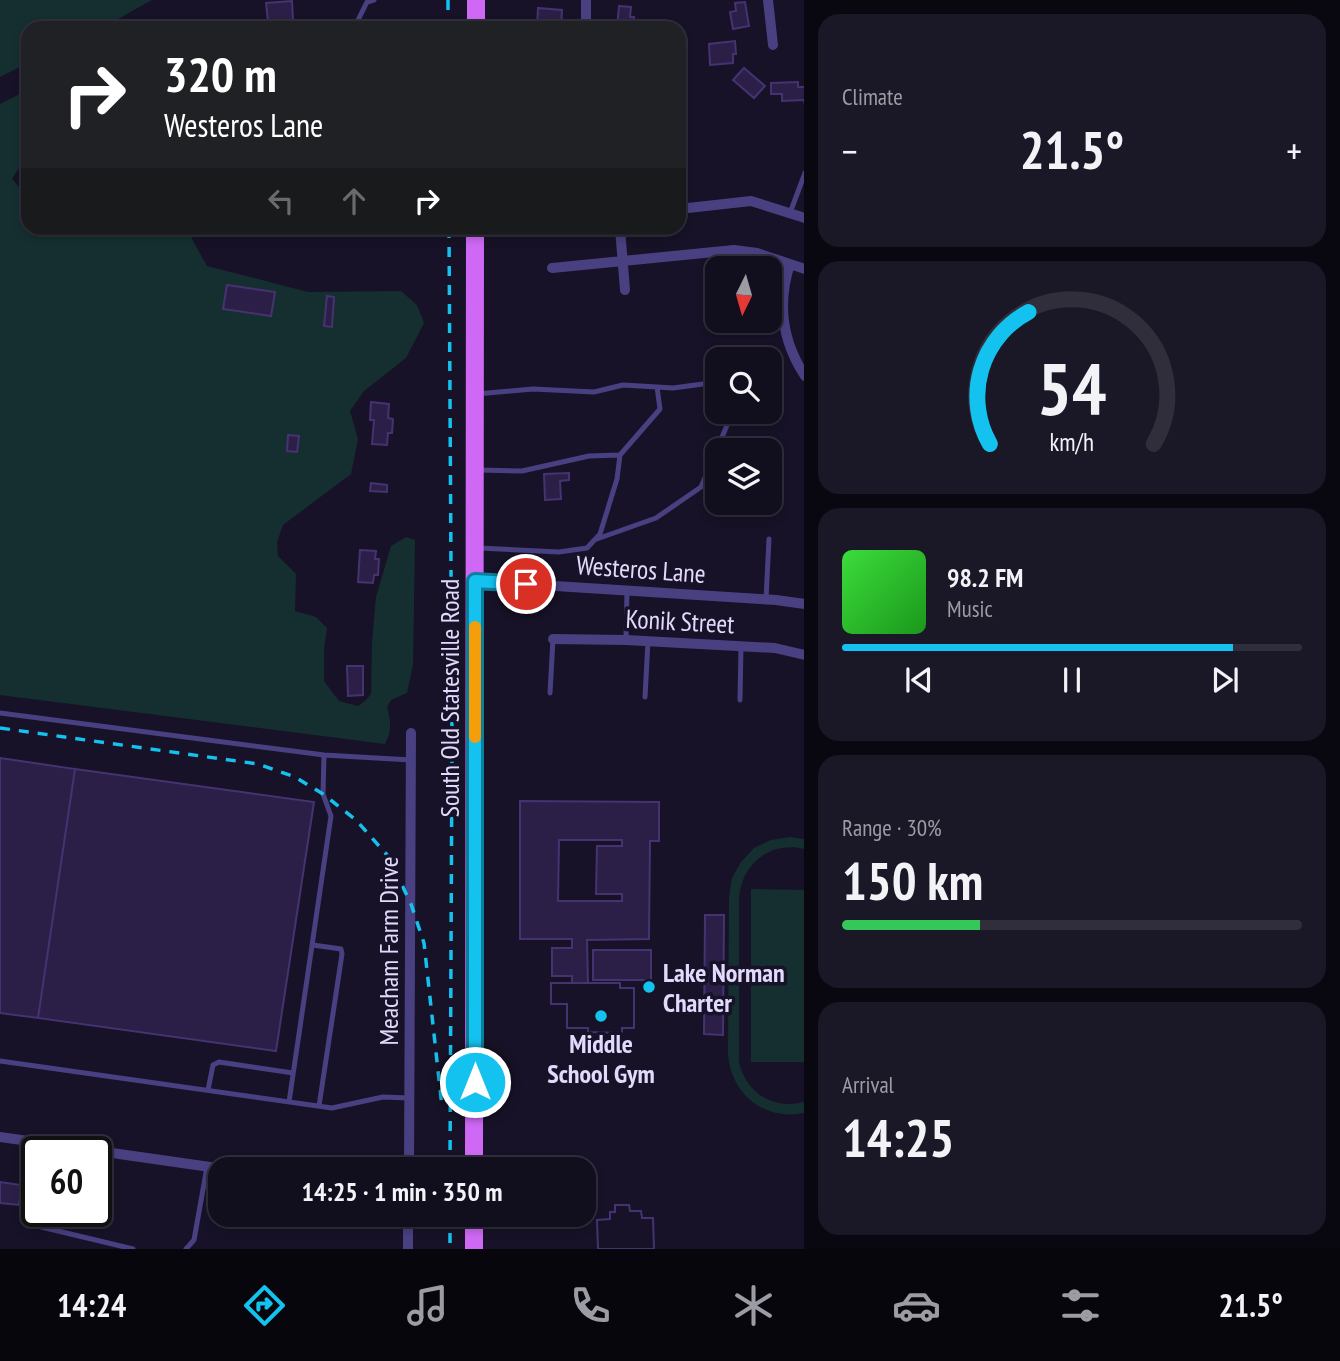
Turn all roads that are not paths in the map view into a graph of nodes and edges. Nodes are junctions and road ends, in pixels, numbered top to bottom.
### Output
1 (374, 0) edge
2 (476, 0) edge
3 (586, 0) edge
4 (768, 0) edge
5 (358, 21) edge
6 (476, 21) edge
7 (586, 21) edge
8 (773, 45) dead end
9 (804, 173) edge
10 (686, 207) edge
11 (790, 212) junction
12 (804, 218) edge
13 (475, 235) edge
14 (621, 235) edge
15 (623, 261) junction
16 (790, 264) junction
17 (552, 268) dead end
18 (804, 269) edge
19 (625, 290) dead end
20 (804, 376) edge
21 (705, 384) edge
22 (657, 387) junction
23 (476, 394) junction
24 (728, 424) edge
25 (620, 455) junction
26 (475, 470) junction
27 (769, 539) dead end
28 (594, 540) junction
29 (476, 548) junction
30 (475, 581) junction
31 (627, 591) junction
32 (766, 599) junction
33 (804, 604) edge
34 (553, 639) joint
35 (626, 640) junction
36 (648, 641) junction
37 (741, 646) junction
38 (804, 656) edge
39 (550, 694) dead end
40 (645, 697) dead end
41 (740, 700) dead end
42 (0, 713) edge
43 (411, 733) dead end
44 (324, 755) junction
45 (411, 760) junction
46 (313, 945) junction
47 (0, 1061) edge
48 (293, 1073) junction
49 (208, 1090) junction
50 (410, 1098) junction
51 (289, 1102) junction
52 (319, 1106) junction
53 (0, 1137) edge
54 (409, 1157) edge
55 (474, 1157) edge
56 (206, 1167) joint
57 (41, 1227) edge
58 (408, 1227) edge
59 (474, 1227) edge
60 (133, 1249) edge
61 (186, 1249) edge
62 (408, 1249) edge
63 (474, 1249) edge

1 - 5 lane
2 - 6 main road
3 - 7 street
4 - 8 street
9 - 11 lane
10 - 11 street
11 - 12 street
13 - 23 main road, South Old Statesville Road
14 - 15 street
15 - 16 street
15 - 17 street
15 - 19 street
16 - 18 street
16 - 20 street
21 - 22 lane
22 - 23 lane
22 - 25 lane
23 - 26 main road, South Old Statesville Road
24 - 28 lane
25 - 26 lane
25 - 28 lane
26 - 29 main road, South Old Statesville Road
27 - 32 lane
28 - 29 lane
29 - 30 main road, South Old Statesville Road
30 - 31 street, Westeros Lane
30 - 55 main road, South Old Statesville Road
31 - 32 street, Westeros Lane
31 - 35 lane
32 - 33 street, Westeros Lane
34 - 35 street, Konik Street
34 - 39 lane
35 - 36 street, Konik Street
36 - 37 street, Konik Street
36 - 40 lane
37 - 38 street, Konik Street
37 - 41 lane
42 - 44 lane
43 - 45 street, Meacham Farm Drive
44 - 45 lane
44 - 46 lane
45 - 50 street, Meacham Farm Drive
46 - 48 lane
46 - 52 lane
47 - 49 lane
48 - 49 lane
48 - 51 lane
49 - 51 lane
50 - 52 lane
50 - 54 street, Meacham Farm Drive
51 - 52 lane
53 - 56 street
56 - 61 lane
57 - 60 lane
58 - 62 street
59 - 63 main road

